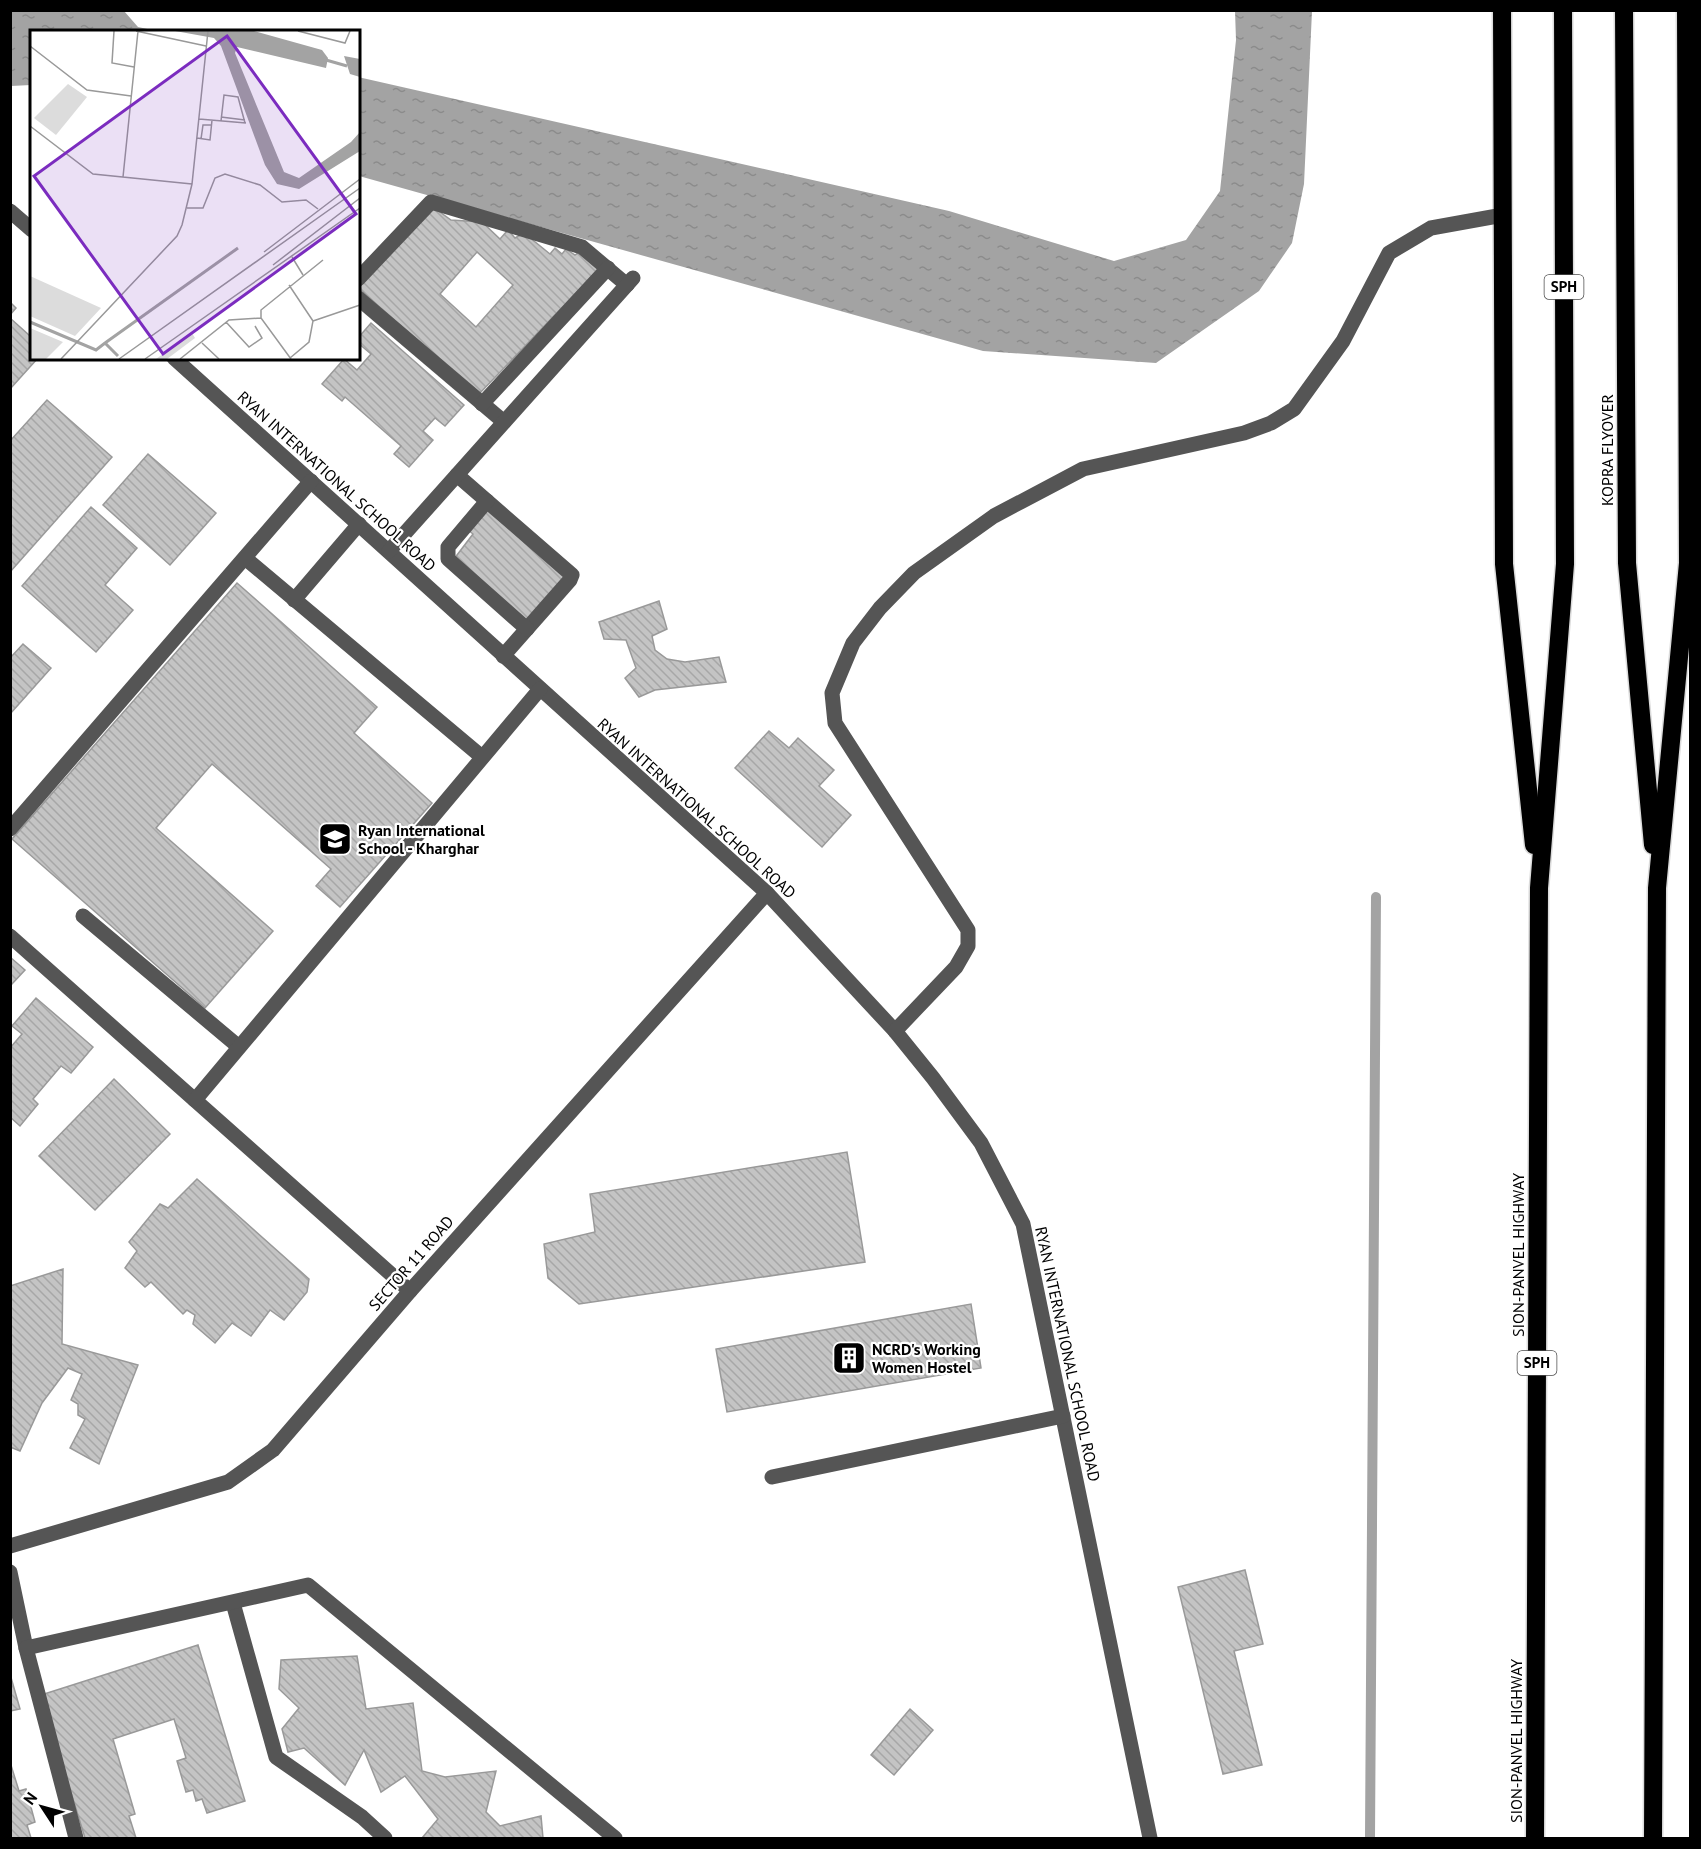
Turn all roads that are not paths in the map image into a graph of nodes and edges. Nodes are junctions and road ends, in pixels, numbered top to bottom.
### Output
1 (1502, 10) edge
2 (1563, 10) edge
3 (1624, 10) edge
4 (1686, 10) edge
5 (10, 211) edge
6 (1503, 215) junction
7 (30, 228) edge
8 (608, 268) junction
9 (360, 277) edge
10 (360, 300) edge
11 (176, 360) edge
12 (482, 404) junction
13 (504, 422) junction
14 (457, 475) junction
15 (311, 481) junction
16 (487, 501) junction
17 (358, 524) junction
18 (389, 551) junction
19 (245, 558) junction
20 (294, 600) junction
21 (1688, 600) edge
22 (527, 629) junction
23 (503, 656) junction
24 (540, 689) junction
25 (482, 757) junction
26 (10, 829) edge
27 (1539, 888) junction
28 (1657, 888) junction
29 (767, 893) junction
30 (83, 916) dead end
31 (10, 936) edge
32 (895, 1030) junction
33 (239, 1047) junction
34 (195, 1100) junction
35 (410, 1291) junction
36 (1063, 1416) junction
37 (772, 1477) dead end
38 (10, 1546) edge
39 (10, 1572) edge
40 (233, 1603) junction
41 (16, 1621) edge
42 (26, 1648) junction
43 (76, 1839) edge
44 (385, 1839) edge
45 (615, 1839) edge
46 (1150, 1839) edge
47 (1535, 1839) edge
48 (1653, 1839) edge

1 - 6 highway
2 - 27 highway, SPH
3 - 28 highway, KOPRA FLYOVER
4 - 21 highway
5 - 7 street
6 - 27 highway
6 - 32 street
8 - 9 street
8 - 12 street
8 - 13 street
10 - 12 street
11 - 15 street, RYAN INTERNATIONAL SCHOOL ROAD
12 - 13 street
13 - 14 street
14 - 16 street
14 - 18 street
15 - 17 street, RYAN INTERNATIONAL SCHOOL ROAD
15 - 19 street
16 - 22 street
16 - 22 street
17 - 18 street, RYAN INTERNATIONAL SCHOOL ROAD
17 - 20 street
18 - 23 street, RYAN INTERNATIONAL SCHOOL ROAD
19 - 20 street
19 - 26 street
20 - 25 street
21 - 28 highway
22 - 23 street
23 - 24 street, RYAN INTERNATIONAL SCHOOL ROAD
24 - 25 street
24 - 29 street, RYAN INTERNATIONAL SCHOOL ROAD
25 - 33 street
27 - 47 highway, SION-PANVEL HIGHWAY / SPH
28 - 48 highway
29 - 32 street, RYAN INTERNATIONAL SCHOOL ROAD
29 - 35 street, SECTOR 11 ROAD
30 - 33 street
31 - 34 street
32 - 36 street, RYAN INTERNATIONAL SCHOOL ROAD
33 - 34 street
34 - 35 street
35 - 38 street, SECTOR 11 ROAD
36 - 37 street
36 - 46 street, RYAN INTERNATIONAL SCHOOL ROAD
39 - 41 street
40 - 42 street
40 - 44 street
40 - 45 street
41 - 42 street
42 - 43 street

